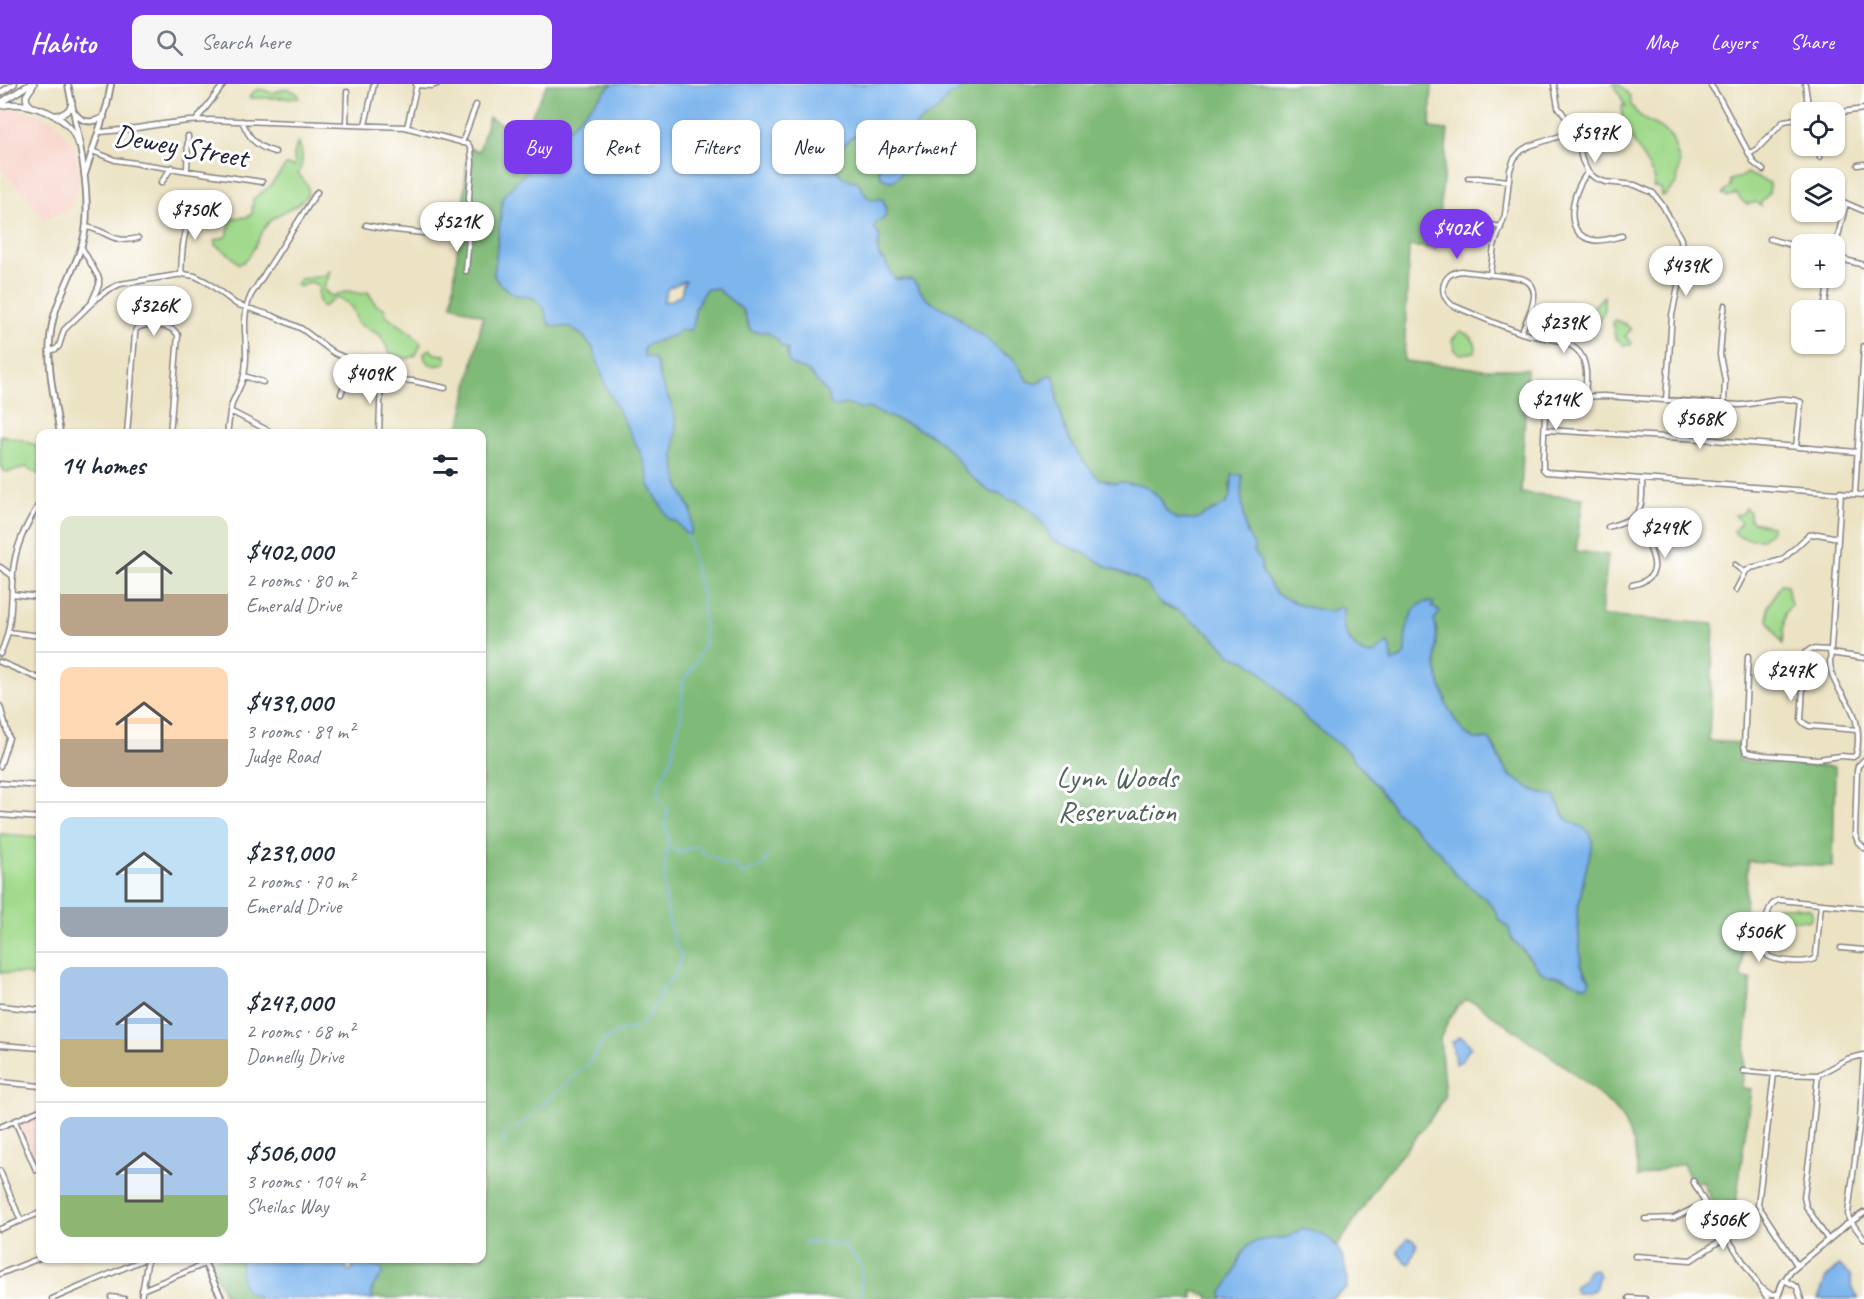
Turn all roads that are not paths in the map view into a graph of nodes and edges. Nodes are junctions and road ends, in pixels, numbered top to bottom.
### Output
1 (32, 84) edge
2 (68, 84) edge
3 (111, 84) edge
4 (224, 84) edge
5 (374, 84) edge
6 (416, 84) edge
7 (437, 84) edge
8 (1554, 84) edge
9 (1710, 84) edge
10 (1805, 84) edge
11 (13, 85) edge
12 (347, 92) dead end
13 (0, 93) edge
14 (1808, 102) edge
15 (72, 103) junction
16 (0, 105) edge
17 (476, 105) dead end
18 (36, 109) junction
19 (1864, 109) edge
20 (1845, 112) edge
21 (50, 114) junction
22 (104, 117) junction
23 (197, 120) junction
24 (1791, 120) edge
25 (242, 121) junction
26 (346, 125) junction
27 (365, 125) junction
28 (407, 127) junction
29 (1576, 131) junction
30 (99, 132) junction
31 (188, 136) dead end
32 (462, 143) junction
33 (79, 145) junction
34 (92, 151) junction
35 (275, 152) dead end
36 (1749, 154) junction
37 (1864, 164) edge
38 (1858, 165) dead end
39 (172, 167) junction
40 (187, 170) junction
41 (1763, 170) dead end
42 (1588, 172) junction
43 (84, 176) junction
44 (1468, 178) dead end
45 (1509, 181) junction
46 (262, 182) dead end
47 (161, 183) dead end
48 (317, 192) dead end
49 (1846, 203) joint
50 (1864, 211) edge
51 (221, 218) dead end
52 (1465, 220) dead end
53 (366, 225) dead end
54 (86, 227) junction
55 (1500, 227) junction
56 (1839, 234) edge
57 (1622, 236) dead end
58 (138, 238) dead end
59 (470, 238) junction
60 (1770, 239) dead end
61 (1791, 245) edge
62 (82, 248) junction
63 (1845, 259) edge
64 (1864, 265) edge
65 (466, 270) dead end
66 (1490, 274) junction
67 (181, 275) junction
68 (91, 304) junction
69 (1725, 305) dead end
70 (245, 307) junction
71 (1521, 333) junction
72 (1864, 347) edge
73 (49, 352) junction
74 (353, 361) junction
75 (244, 376) junction
76 (381, 377) junction
77 (263, 382) dead end
78 (445, 388) dead end
79 (1531, 390) dead end
80 (1546, 393) junction
81 (341, 394) dead end
82 (1585, 397) junction
83 (1666, 399) junction
84 (1859, 402) junction
85 (1724, 404) junction
86 (1864, 408) edge
87 (230, 411) junction
88 (59, 429) edge
89 (127, 429) edge
90 (170, 429) edge
91 (228, 429) edge
92 (265, 429) edge
93 (379, 429) edge
94 (1545, 430) junction
95 (1796, 447) junction
96 (1857, 452) junction
97 (1642, 480) junction
98 (1841, 492) junction
99 (1855, 494) junction
100 (1864, 495) edge
101 (36, 510) edge
102 (1633, 519) junction
103 (1608, 527) dead end
104 (1838, 538) junction
105 (1735, 565) dead end
106 (0, 567) edge
107 (1745, 573) junction
108 (13, 576) junction
109 (1632, 585) dead end
110 (1736, 590) dead end
111 (12, 594) junction
112 (36, 597) edge
113 (8, 632) junction
114 (36, 636) edge
115 (1830, 651) junction
116 (0, 654) edge
117 (1748, 656) dead end
118 (1864, 658) edge
119 (0, 662) edge
120 (36, 677) edge
121 (0, 706) edge
122 (1857, 730) junction
123 (1863, 760) edge
124 (0, 766) edge
125 (0, 783) edge
126 (36, 786) edge
127 (0, 815) edge
128 (36, 818) edge
129 (1864, 848) edge
130 (1821, 904) junction
131 (1864, 908) edge
132 (1841, 948) dead end
133 (1864, 950) edge
134 (0, 1006) edge
135 (36, 1010) edge
136 (0, 1045) edge
137 (36, 1048) edge
138 (1864, 1055) edge
139 (1743, 1071) dead end
140 (1774, 1074) junction
141 (1818, 1075) junction
142 (0, 1082) edge
143 (36, 1086) edge
144 (36, 1112) edge
145 (15, 1121) junction
146 (1, 1125) edge
147 (36, 1170) dead end
148 (0, 1172) edge
149 (1693, 1181) dead end
150 (1705, 1203) junction
151 (1864, 1213) edge
152 (36, 1215) edge
153 (1645, 1219) dead end
154 (21, 1221) junction
155 (1851, 1221) junction
156 (0, 1229) edge
157 (1727, 1237) junction
158 (1864, 1239) edge
159 (1828, 1240) junction
160 (1635, 1256) dead end
161 (36, 1260) edge
162 (136, 1263) edge
163 (147, 1263) edge
164 (205, 1264) joint
165 (1797, 1265) junction
166 (0, 1274) edge
167 (1784, 1280) junction
168 (1760, 1287) junction
169 (142, 1290) junction
170 (1778, 1296) edge
171 (111, 1297) dead end
172 (1629, 1298) edge
173 (52, 1299) edge
174 (123, 1299) edge
175 (141, 1299) edge
176 (221, 1299) edge
177 (1645, 1299) edge
178 (1768, 1299) edge
179 (1801, 1299) edge

1 - 16 highway
1 - 18 highway
2 - 15 main road
3 - 22 main road
4 - 23 street
5 - 27 street
6 - 7 street
6 - 28 street
8 - 29 street
9 - 36 street
10 - 14 street
11 - 13 highway
12 - 26 street
15 - 21 highway
15 - 22 main road
15 - 33 main road
16 - 18 highway
17 - 32 street
18 - 21 highway
19 - 20 street
21 - 33 highway
22 - 30 main road
23 - 25 street
23 - 30 street
24 - 36 street
25 - 26 street
25 - 35 street
26 - 27 street
27 - 28 street
28 - 32 street
29 - 42 street
29 - 45 street
30 - 34 main road
31 - 40 street
32 - 59 street
33 - 43 main road
34 - 39 street, Dewey Street
34 - 43 main road
36 - 41 street
37 - 38 street
39 - 40 street, Dewey Street
39 - 47 street
40 - 46 street, Dewey Street
42 - 57 street
42 - 83 street
43 - 54 main road
44 - 45 street
45 - 55 street
48 - 70 street
49 - 50 street
49 - 56 street
51 - 67 street
52 - 55 street
53 - 59 street
54 - 58 street
54 - 62 main road
55 - 66 street
59 - 65 street
60 - 61 street
62 - 68 street
62 - 73 main road
63 - 64 street
66 - 71 street
66 - 71 street
67 - 68 street
67 - 70 street
68 - 73 street
69 - 85 street
70 - 74 street
70 - 75 street
71 - 82 street
72 - 84 street
73 - 88 main road
74 - 76 street
74 - 81 street
75 - 77 street
75 - 87 street
76 - 78 street
76 - 93 street
79 - 80 street
80 - 82 street
80 - 94 street
82 - 83 street
83 - 85 street
84 - 86 street
84 - 96 street
85 - 95 street
87 - 91 street
87 - 92 street
89 - 90 street
94 - 95 street
94 - 97 street
95 - 96 street
96 - 99 street
97 - 98 street
97 - 102 street
98 - 99 street
98 - 104 street
99 - 100 street
101 - 108 street
102 - 103 street
102 - 109 street
104 - 107 street
104 - 115 street
105 - 107 street
106 - 108 street
107 - 110 street
108 - 111 street
111 - 112 street
111 - 113 street
113 - 114 street
113 - 116 street
115 - 118 street
115 - 122 street
115 - 122 street
117 - 122 street
119 - 120 street
121 - 124 street
123 - 129 street
125 - 126 street
127 - 128 street
130 - 130 street
130 - 131 street
132 - 133 street
134 - 135 street
136 - 137 street
138 - 141 street
138 - 155 street
139 - 140 street
140 - 141 street
140 - 165 street
141 - 159 street
142 - 143 street
144 - 145 street
145 - 146 street
145 - 147 street
148 - 154 street
149 - 150 street
150 - 153 street
150 - 157 street
151 - 155 main road
152 - 154 street
154 - 156 street
155 - 158 street
155 - 159 main road
157 - 160 street
157 - 168 street
159 - 165 main road
161 - 166 street
162 - 173 street
163 - 169 street
164 - 169 street
164 - 176 main road
165 - 167 main road
167 - 170 main road
167 - 179 street
168 - 170 street
168 - 178 street
169 - 175 street
171 - 174 street
172 - 177 street

